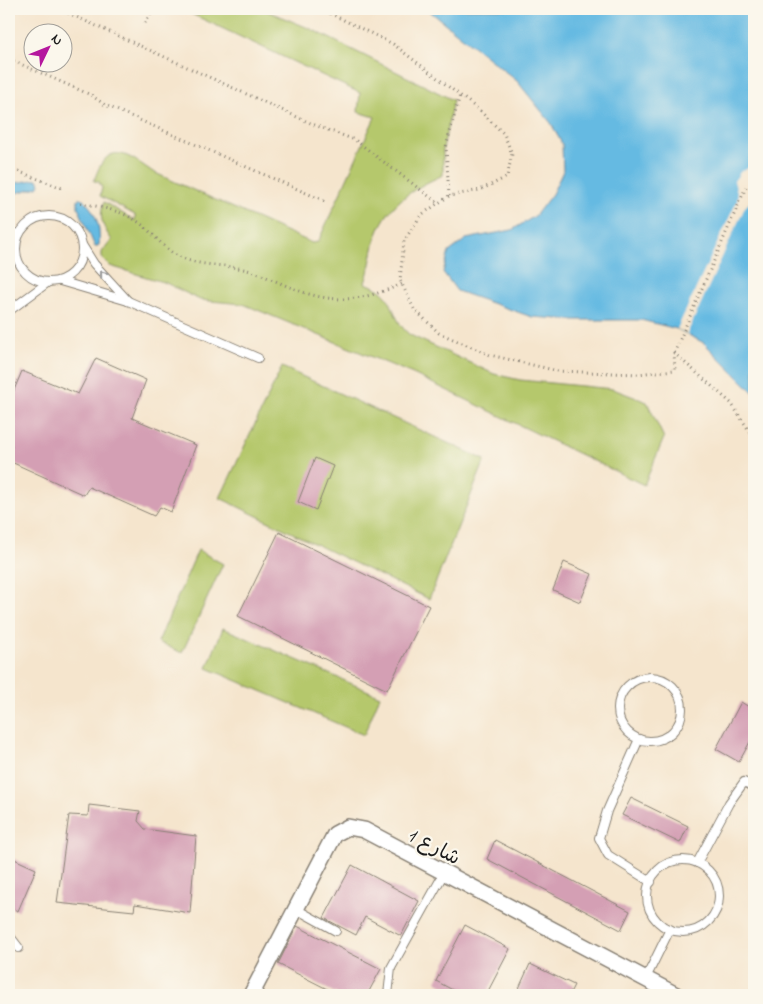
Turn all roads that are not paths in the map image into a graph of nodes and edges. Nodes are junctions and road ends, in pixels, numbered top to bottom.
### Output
1 (9, 232) edge
2 (19, 234) junction
3 (82, 244) junction
4 (60, 281) junction
5 (47, 283) junction
6 (128, 301) junction
7 (9, 311) edge
8 (258, 358) dead end
9 (639, 739) junction
10 (754, 787) edge
11 (697, 863) junction
12 (444, 873) junction
13 (651, 882) junction
14 (296, 909) junction
15 (670, 929) junction
16 (336, 931) dead end
17 (9, 935) edge
18 (19, 948) dead end
19 (645, 980) junction
20 (754, 992) edge
21 (251, 995) edge
22 (388, 995) edge
23 (676, 995) edge
24 (752, 995) edge

1 - 2 lane
2 - 3 lane
2 - 5 lane
3 - 4 lane
6 -> 3 lane
4 - 5 lane
4 - 6 lane
5 - 7 lane
6 - 8 lane
9 - 9 lane
9 - 13 lane
10 - 11 lane
11 - 13 lane
11 - 15 lane
12 - 14 street, شارع 1
12 - 19 street, شارع 1
12 - 22 lane
13 - 15 lane
14 - 16 lane
14 - 21 street, شارع 1
15 - 19 lane
17 - 18 lane
19 - 23 street, شارع 1
20 - 24 lane

